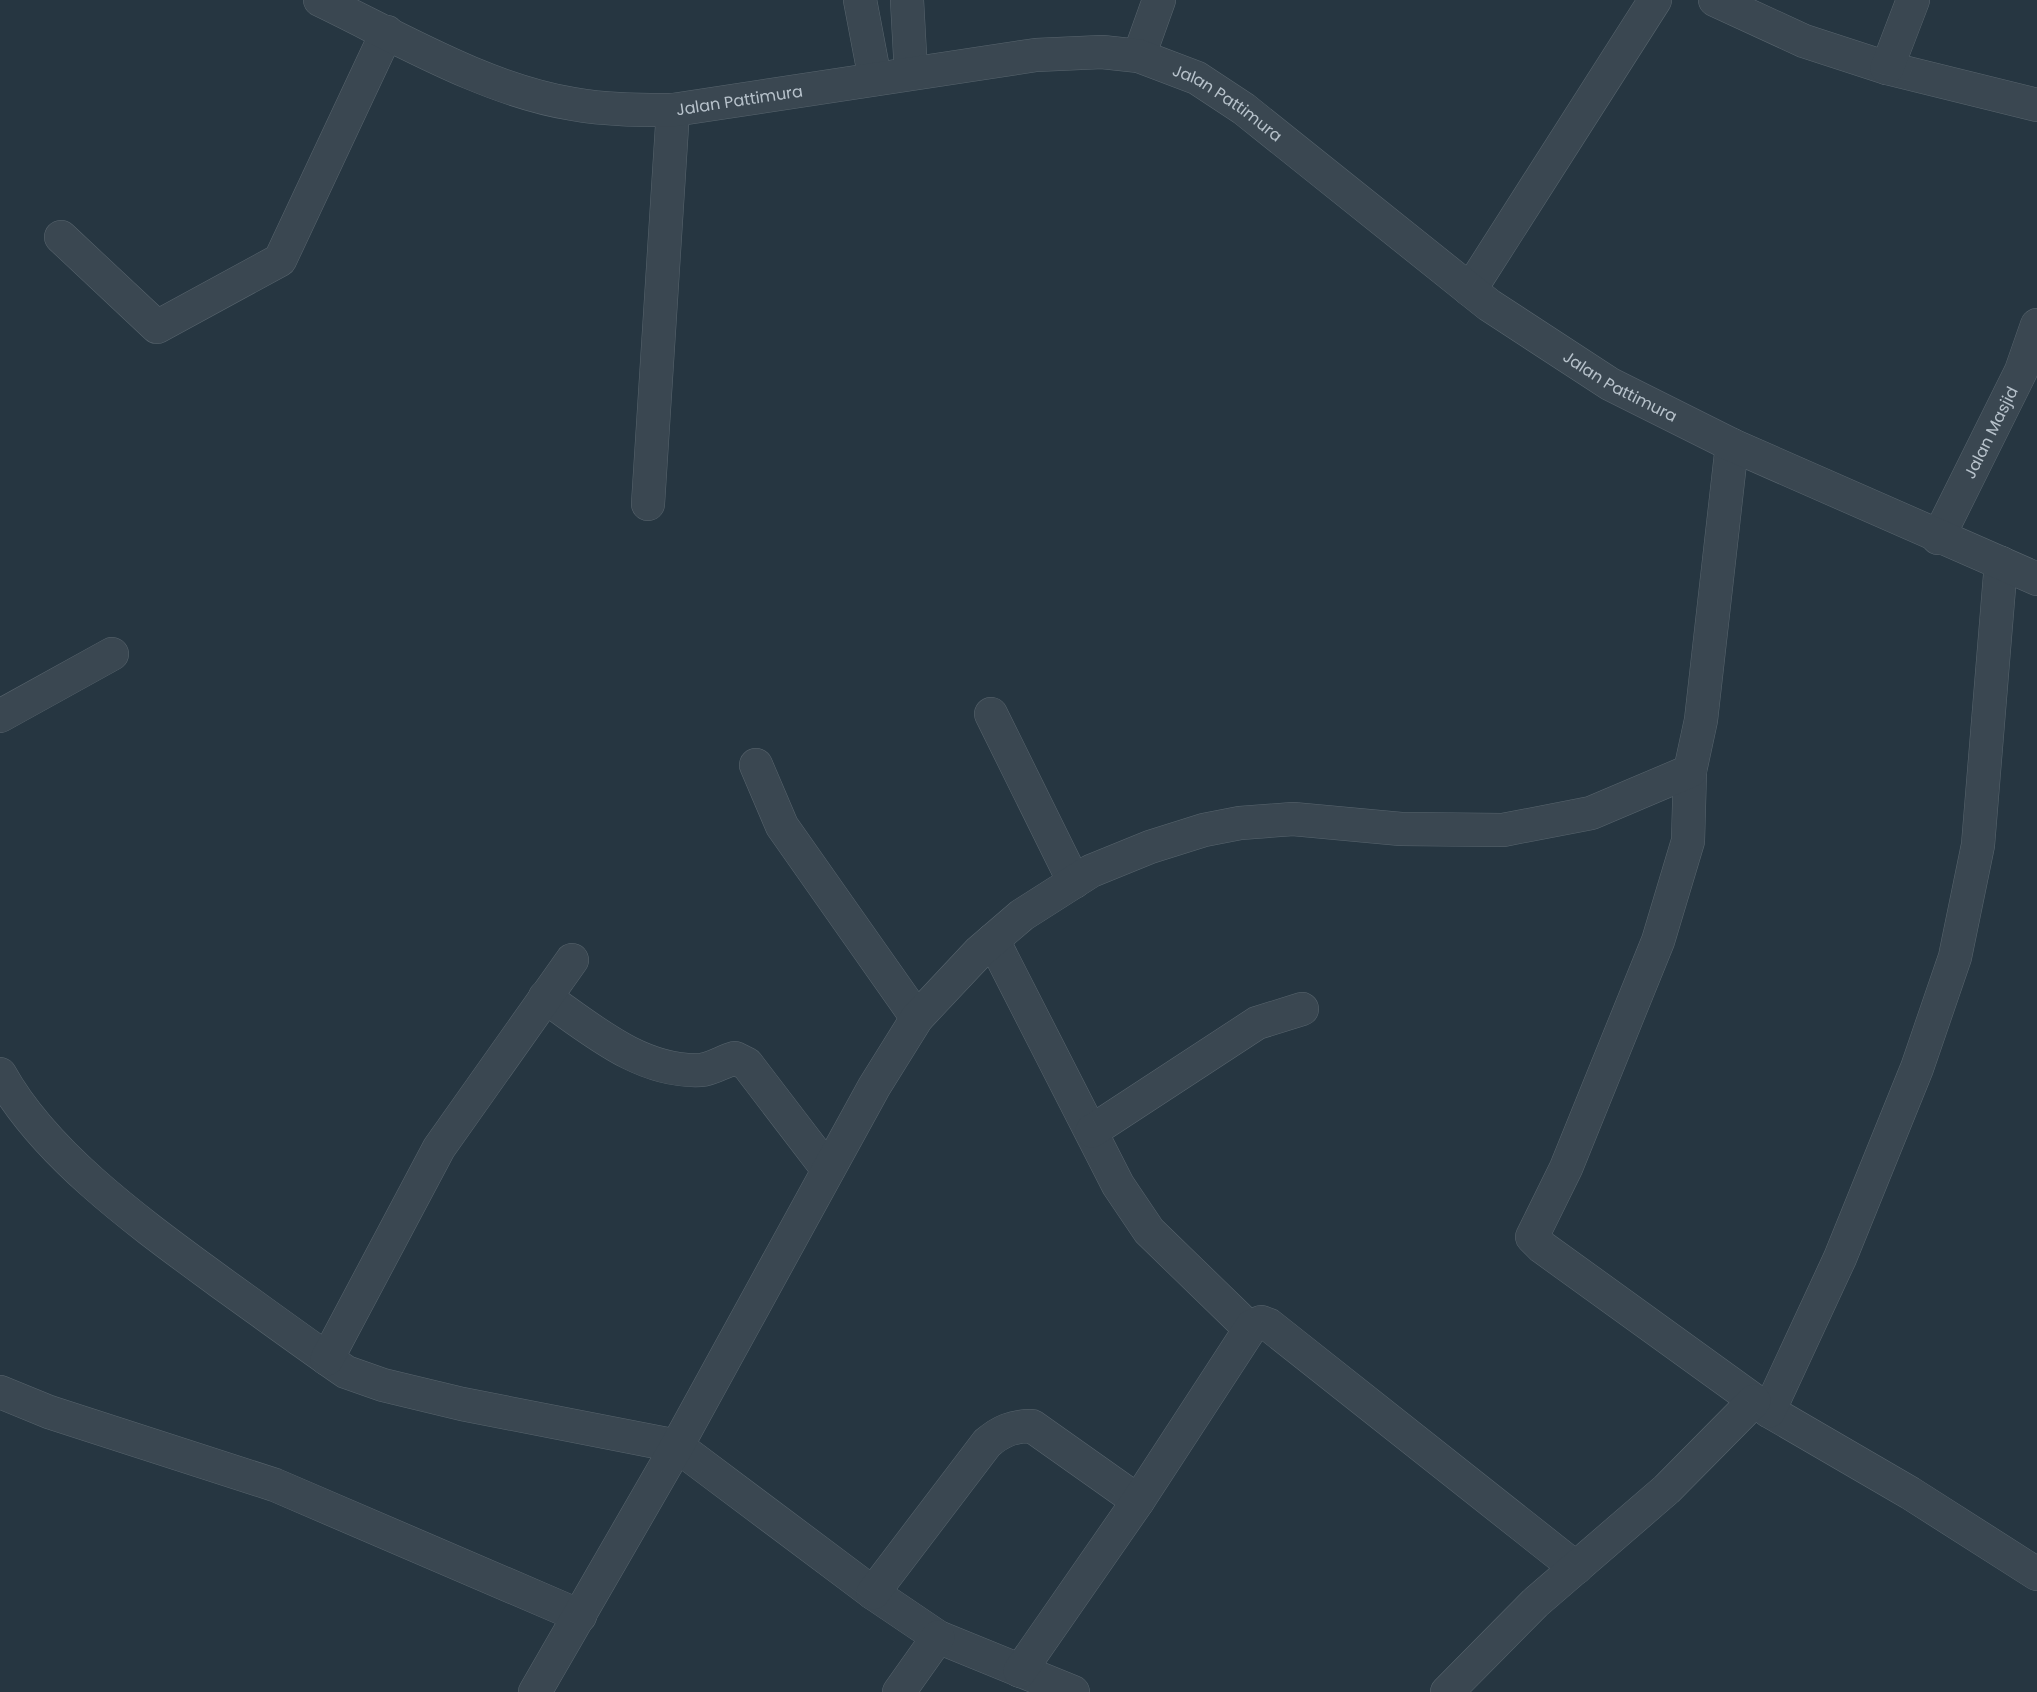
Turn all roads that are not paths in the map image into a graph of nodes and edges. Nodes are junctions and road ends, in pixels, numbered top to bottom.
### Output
1 (320, 0) edge
2 (860, 0) edge
3 (907, 0) edge
4 (1159, 0) edge
5 (1655, 0) edge
6 (1715, 0) edge
7 (1913, 0) edge
8 (387, 32) junction
9 (1139, 56) junction
10 (1887, 68) junction
11 (911, 73) junction
12 (875, 79) junction
13 (2037, 105) edge
14 (673, 110) junction
15 (61, 237) dead end
16 (1470, 290) junction
17 (2037, 325) edge
18 (1731, 445) junction
19 (648, 504) dead end
20 (1938, 538) junction
21 (2001, 563) junction
22 (2037, 579) edge
23 (112, 654) dead end
24 (991, 714) dead end
25 (0, 716) edge
26 (756, 765) dead end
27 (1690, 771) junction
28 (1074, 882) junction
29 (993, 940) junction
30 (572, 960) dead end
31 (545, 997) junction
32 (1302, 1009) dead end
33 (917, 1018) junction
34 (0, 1074) edge
35 (9, 1115) edge
36 (1092, 1131) junction
37 (828, 1170) junction
38 (1250, 1329) junction
39 (327, 1359) junction
40 (0, 1392) edge
41 (1762, 1406) junction
42 (677, 1446) junction
43 (1138, 1501) junction
44 (1576, 1568) junction
45 (2037, 1574) edge
46 (873, 1593) junction
47 (580, 1616) junction
48 (938, 1637) junction
49 (1020, 1671) junction
50 (535, 1692) edge
51 (899, 1692) edge
52 (1073, 1692) edge
53 (1448, 1692) edge

1 - 8 street, Jalan Pattimura
2 - 12 street
3 - 11 street
4 - 9 street
5 - 16 street
6 - 10 street
7 - 10 street
8 - 14 street, Jalan Pattimura
8 - 15 street
9 - 11 street, Jalan Pattimura
9 - 16 street, Jalan Pattimura
10 - 13 street
11 - 12 street, Jalan Pattimura
12 - 14 street, Jalan Pattimura
14 - 19 street
16 - 18 street, Jalan Pattimura
17 - 20 street, Jalan Masjid
18 - 20 street, Jalan Pattimura
18 - 27 street
20 - 21 street, Jalan Pattimura
21 - 22 street, Jalan Pattimura
21 - 41 street
23 - 25 street
24 - 28 street
26 - 33 street
27 - 28 street
27 - 41 street
28 - 29 street
29 - 33 street
29 - 36 street
30 - 31 street
31 - 37 street
31 - 39 street
32 - 36 street
33 - 37 street
34 - 35 street
35 - 39 street
36 - 38 street
37 - 42 street
38 - 43 street
38 - 44 street
39 - 42 street
40 - 47 street
41 - 44 street
41 - 45 street
42 - 46 street
42 - 47 street
43 - 46 street
43 - 49 street
44 - 53 street
46 - 48 street
47 - 50 street
48 - 49 street
48 - 51 street
49 - 52 street

